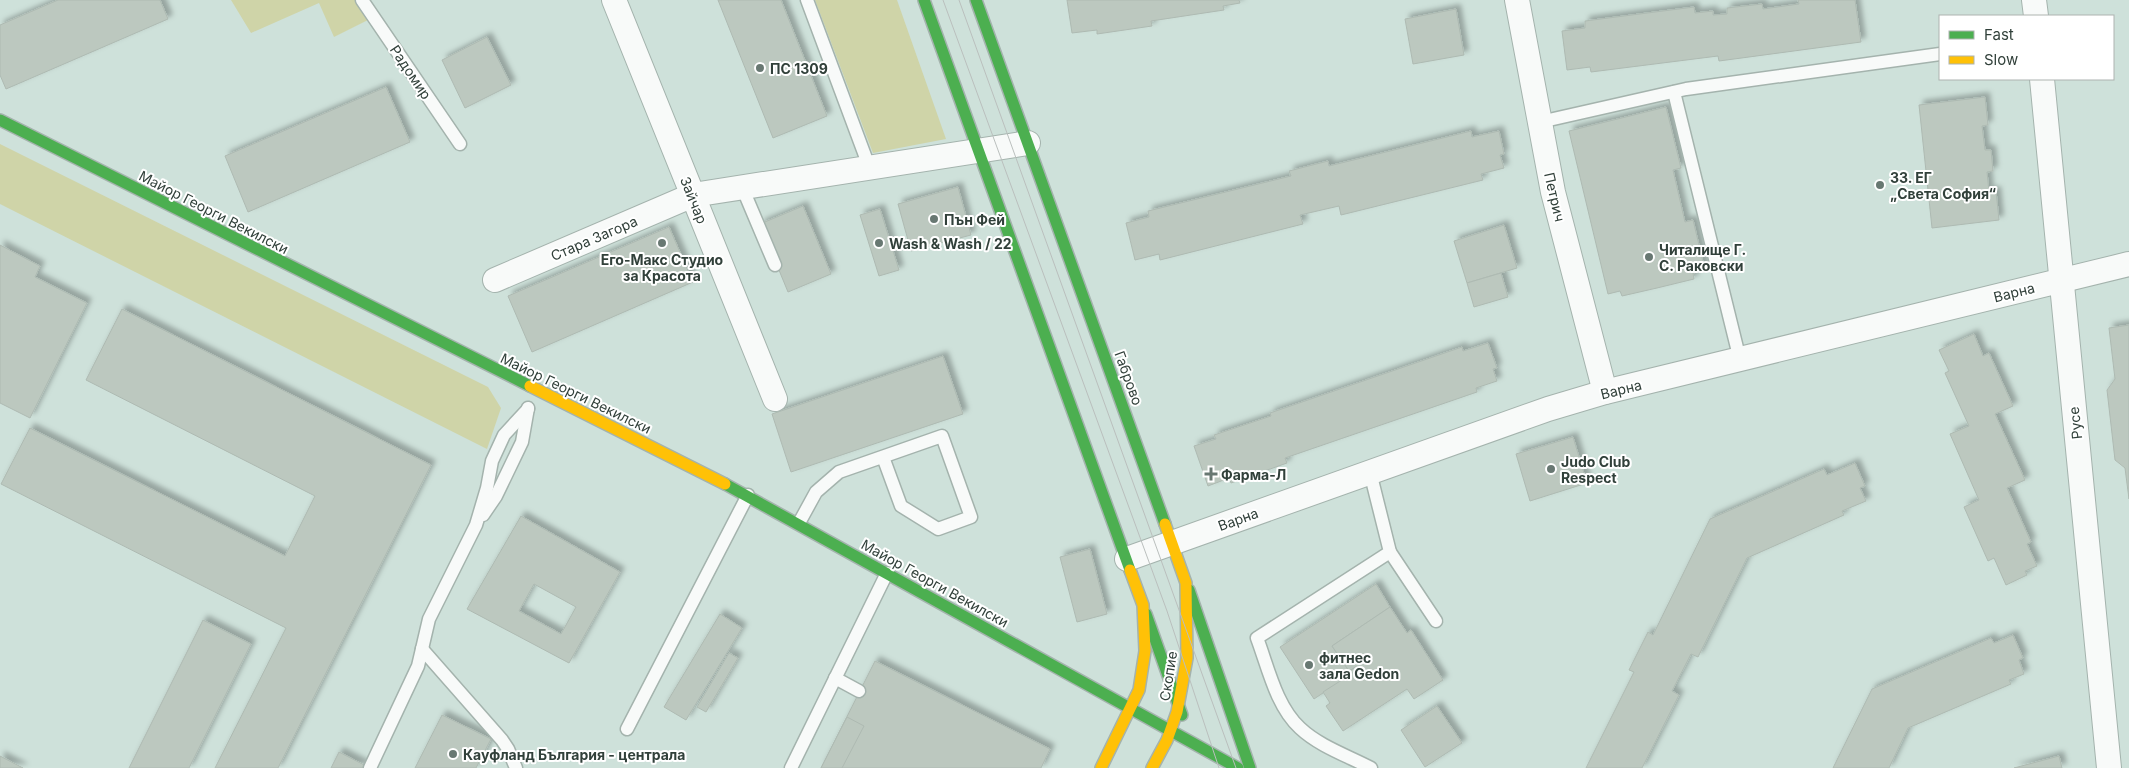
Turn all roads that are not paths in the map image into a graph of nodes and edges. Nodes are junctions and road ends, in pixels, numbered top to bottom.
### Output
1 (362, 0) edge
2 (614, 0) edge
3 (807, 0) edge
4 (924, 0) edge
5 (976, 0) edge
6 (1517, 0) edge
7 (2034, 0) edge
8 (2036, 15) edge
9 (1939, 54) edge
10 (2042, 80) edge
11 (1674, 92) junction
12 (0, 120) edge
13 (1540, 122) junction
14 (1028, 143) junction
15 (460, 144) dead end
16 (979, 150) junction
17 (870, 169) junction
18 (742, 186) junction
19 (693, 195) junction
20 (2129, 264) edge
21 (775, 265) dead end
22 (495, 280) dead end
23 (2060, 280) junction
24 (1740, 360) junction
25 (535, 390) junction
26 (1605, 392) junction
27 (775, 400) dead end
28 (528, 409) junction
29 (883, 457) junction
30 (1370, 472) junction
31 (748, 495) junction
32 (799, 522) junction
33 (476, 525) junction
34 (1172, 542) junction
35 (1390, 552) junction
36 (1127, 559) junction
37 (887, 573) junction
38 (1186, 583) junction
39 (1144, 605) junction
40 (1436, 621) dead end
41 (422, 649) junction
42 (835, 678) junction
43 (859, 691) dead end
44 (1179, 706) junction
45 (1130, 710) junction
46 (627, 729) dead end
47 (1171, 732) junction
48 (1193, 744) junction
49 (370, 768) edge
50 (516, 768) edge
51 (791, 768) edge
52 (1101, 768) edge
53 (1152, 768) edge
54 (1238, 768) edge
55 (1250, 768) edge
56 (1371, 768) edge
57 (2109, 768) edge

1 - 15 lane, Радомир
2 - 19 street, Зайчар
3 - 17 lane
4 - 16 street
5 - 14 street, Габрово
6 - 13 street, Петрич
7 - 8 street
9 - 11 lane
10 - 23 street, Русе
11 - 13 lane
11 - 24 lane
12 - 25 street, Майор Георги Векилски
13 - 26 street, Петрич
14 - 16 street, Стара Загора
14 - 34 street, Габрово
16 - 17 street, Стара Загора
16 - 36 street
17 - 18 street, Стара Загора
18 - 19 street, Стара Загора
18 - 21 lane
19 - 22 street, Стара Загора
19 - 27 street, Зайчар
20 - 23 street, Варна
23 - 24 street, Варна
23 - 57 street, Русе
24 - 26 street, Варна
25 - 28 lane
25 - 31 street, Майор Георги Векилски
26 - 30 street, Варна
28 - 33 lane
28 - 33 lane
29 - 29 lane
29 - 32 lane
30 - 34 street, Варна
30 - 35 lane
31 - 32 street, Майор Георги Векилски
31 - 46 lane
32 - 37 street, Майор Георги Векилски
33 - 41 lane
34 - 36 street, Варна
34 - 38 street, Габрово
35 - 40 lane
35 - 56 lane
36 - 39 street
37 - 42 lane
37 - 45 street, Майор Георги Векилски
38 - 44 street, Скопие
38 - 55 street, Габрово
39 - 44 street
39 - 45 street, Скопие
41 - 49 lane
41 - 50 lane
42 - 43 lane
42 - 51 lane
44 - 47 street, Скопие
44 - 48 street
45 - 47 street, Майор Георги Векилски
45 - 52 street, Скопие
47 - 48 street, Майор Георги Векилски
47 - 53 street, Скопие
48 - 54 street, Майор Георги Векилски

